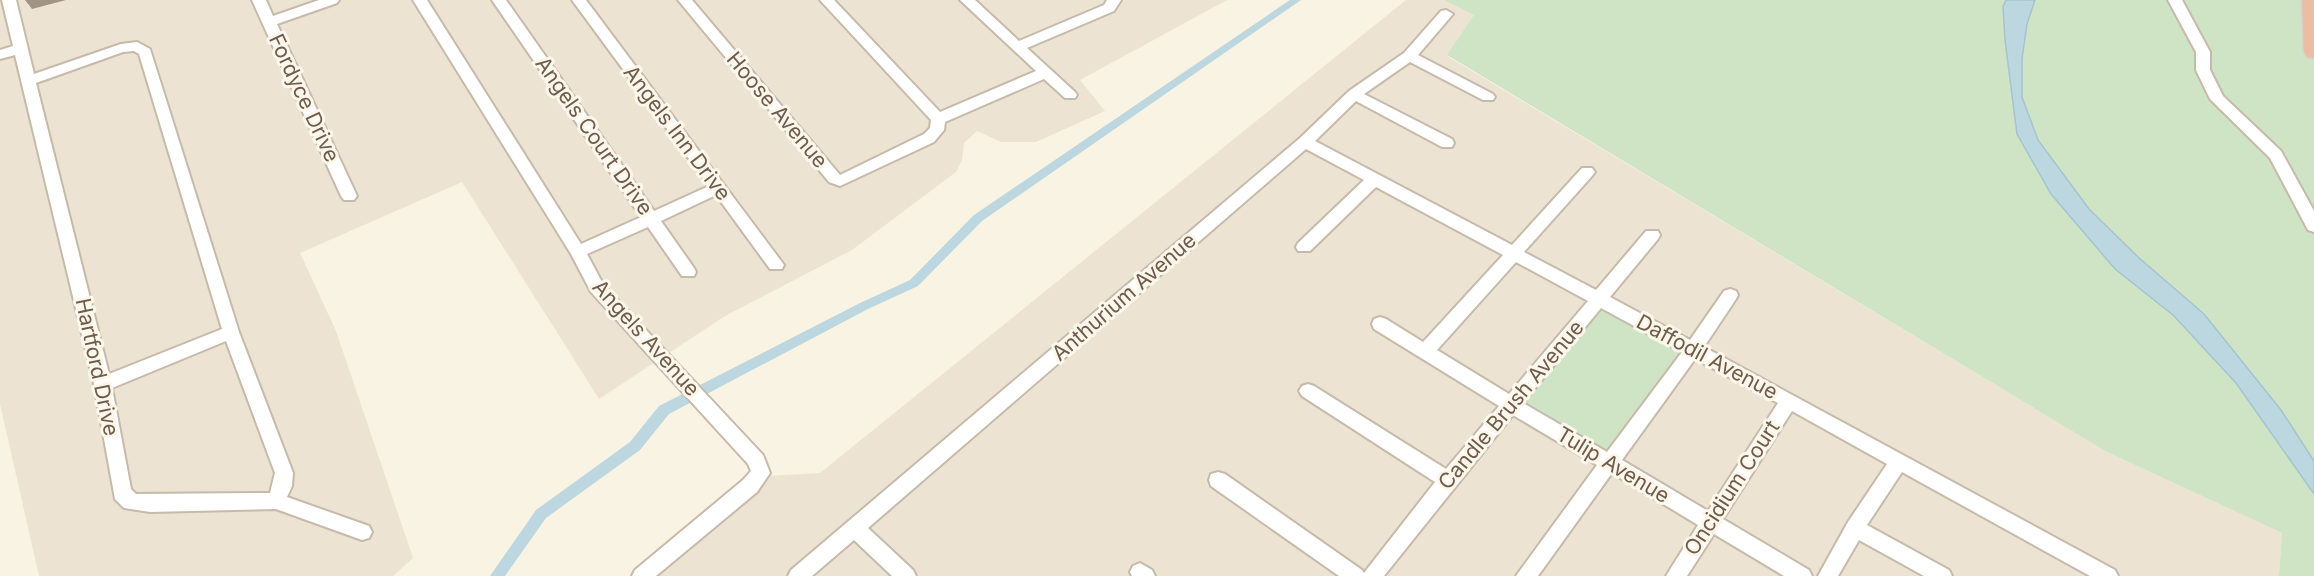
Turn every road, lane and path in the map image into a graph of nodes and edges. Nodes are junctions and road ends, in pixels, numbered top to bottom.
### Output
1 (9, 0) edge
2 (259, 0) edge
3 (332, 0) edge
4 (420, 0) edge
5 (499, 0) edge
6 (579, 0) edge
7 (685, 0) edge
8 (827, 0) edge
9 (967, 0) edge
10 (1114, 0) edge
11 (2175, 0) edge
12 (2312, 0) edge
13 (1446, 14) dead end
14 (269, 22) junction
15 (1016, 47) junction
16 (22, 48) junction
17 (2314, 52) edge
18 (0, 55) edge
19 (1409, 56) junction
20 (1045, 73) junction
21 (30, 80) junction
22 (1070, 94) dead end
23 (1354, 94) junction
24 (1488, 97) dead end
25 (938, 119) junction
26 (1305, 142) junction
27 (1448, 143) dead end
28 (1587, 172) dead end
29 (1375, 179) junction
30 (718, 188) junction
31 (349, 196) dead end
32 (651, 219) junction
33 (2314, 226) edge
34 (1652, 235) dead end
35 (1304, 247) dead end
36 (578, 252) junction
37 (1515, 254) junction
38 (776, 265) dead end
39 (688, 272) dead end
40 (1730, 295) dead end
41 (1599, 300) junction
42 (1380, 324) dead end
43 (231, 332) junction
44 (1693, 349) junction
45 (1425, 351) junction
46 (103, 384) junction
47 (1308, 391) dead end
48 (1788, 400) junction
49 (1512, 405) junction
50 (1610, 462) junction
51 (1898, 462) junction
52 (1218, 480) dead end
53 (1448, 480) junction
54 (276, 501) junction
55 (1709, 523) junction
56 (855, 528) junction
57 (1855, 528) junction
58 (362, 532) dead end
59 (642, 576) edge
60 (798, 576) edge
61 (906, 576) edge
62 (1355, 576) edge
63 (1372, 576) edge
64 (1526, 576) edge
65 (1677, 576) edge
66 (1802, 576) edge
67 (1828, 576) edge
68 (1942, 576) edge
69 (2108, 576) edge

1 - 16 street, Hartford Drive
2 - 14 street, Fordyce Drive
3 - 14 street
4 - 36 street, Angels Avenue
5 - 32 street, Angels Court Drive
6 - 30 street, Angels Inn Drive
7 - 25 street, Hoose Avenue
8 - 25 street
9 - 15 street
10 - 15 street
11 - 33 street
12 - 17 highway
13 - 19 street, Anthurium Avenue
14 - 31 street, Fordyce Drive
15 - 20 street
16 - 18 street
16 - 21 street, Hartford Drive
19 - 23 street, Anthurium Avenue
19 - 24 street
20 - 22 street
20 - 25 street
21 - 43 street
21 - 46 street, Hartford Drive
23 - 26 street, Anthurium Avenue
23 - 27 street
26 - 29 street, Daffodil Avenue
26 - 56 street, Anthurium Avenue
28 - 37 street
29 - 35 street
29 - 37 street, Daffodil Avenue
30 - 32 street
30 - 38 street, Angels Inn Drive
32 - 36 street
32 - 39 street, Angels Court Drive
34 - 41 street, Candle Brush Avenue
36 - 59 street, Angels Avenue
37 - 41 street, Daffodil Avenue
37 - 45 street
40 - 44 street
41 - 44 street, Daffodil Avenue
41 - 49 street, Candle Brush Avenue
42 - 45 street, Tulip Avenue
43 - 46 street
43 - 54 street
44 - 48 street, Daffodil Avenue
44 - 50 street
45 - 49 street, Tulip Avenue
46 - 54 street, Hartford Drive
47 - 53 street
48 - 51 street, Daffodil Avenue
48 - 55 street, Oncidium Court
49 - 50 street, Tulip Avenue
49 - 53 street, Candle Brush Avenue
50 - 55 street, Tulip Avenue
50 - 64 street
51 - 57 street
51 - 69 street, Daffodil Avenue
52 - 62 street
53 - 63 street, Candle Brush Avenue
54 - 58 street, Hartford Drive
55 - 65 street, Oncidium Court
55 - 66 street, Tulip Avenue
56 - 60 street, Anthurium Avenue
56 - 61 street
57 - 67 street
57 - 68 street

